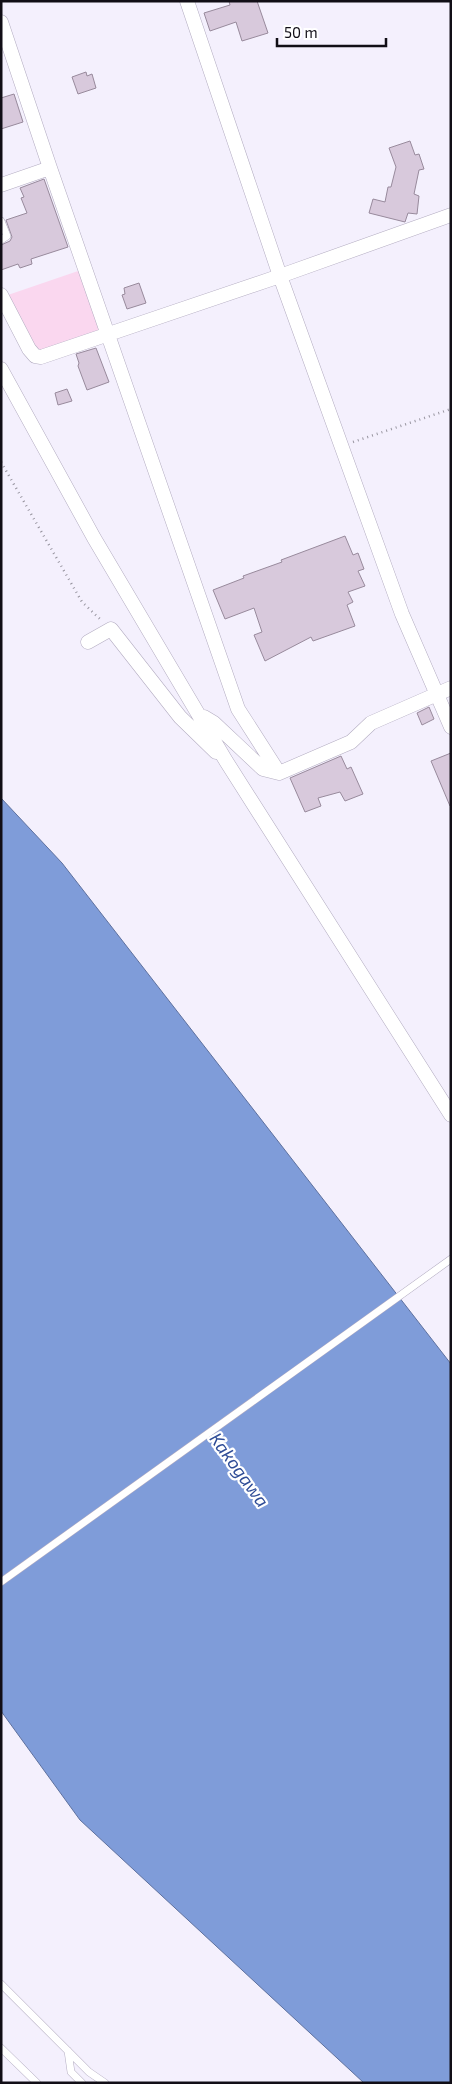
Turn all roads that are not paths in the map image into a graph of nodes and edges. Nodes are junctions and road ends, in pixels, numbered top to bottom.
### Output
1 (187, 1) edge
2 (1, 22) edge
3 (50, 168) junction
4 (1, 185) edge
5 (451, 214) edge
6 (1, 221) edge
7 (1, 240) edge
8 (280, 276) junction
9 (1, 295) edge
10 (109, 335) junction
11 (1, 369) edge
12 (88, 642) dead end
13 (451, 688) edge
14 (437, 694) junction
15 (200, 714) junction
16 (451, 727) edge
17 (226, 761) junction
18 (279, 773) junction
19 (451, 1115) edge
20 (451, 1259) edge
21 (1, 1582) edge
22 (1, 1984) edge
23 (1, 2048) edge
24 (68, 2050) junction
25 (37, 2083) edge
26 (82, 2083) edge
27 (105, 2083) edge

1 - 8 street
2 - 3 street
3 - 4 street
3 - 10 street
5 - 8 street
6 - 7 lane
8 - 10 street
8 - 14 street
9 - 10 street
10 - 18 street
11 - 15 street
12 - 17 street
13 - 14 street
14 - 16 street
14 - 18 street
15 - 17 street
15 - 18 street
17 - 19 street
20 - 21 lane
22 - 24 lane
23 - 25 lane
24 - 26 lane
24 - 27 lane

